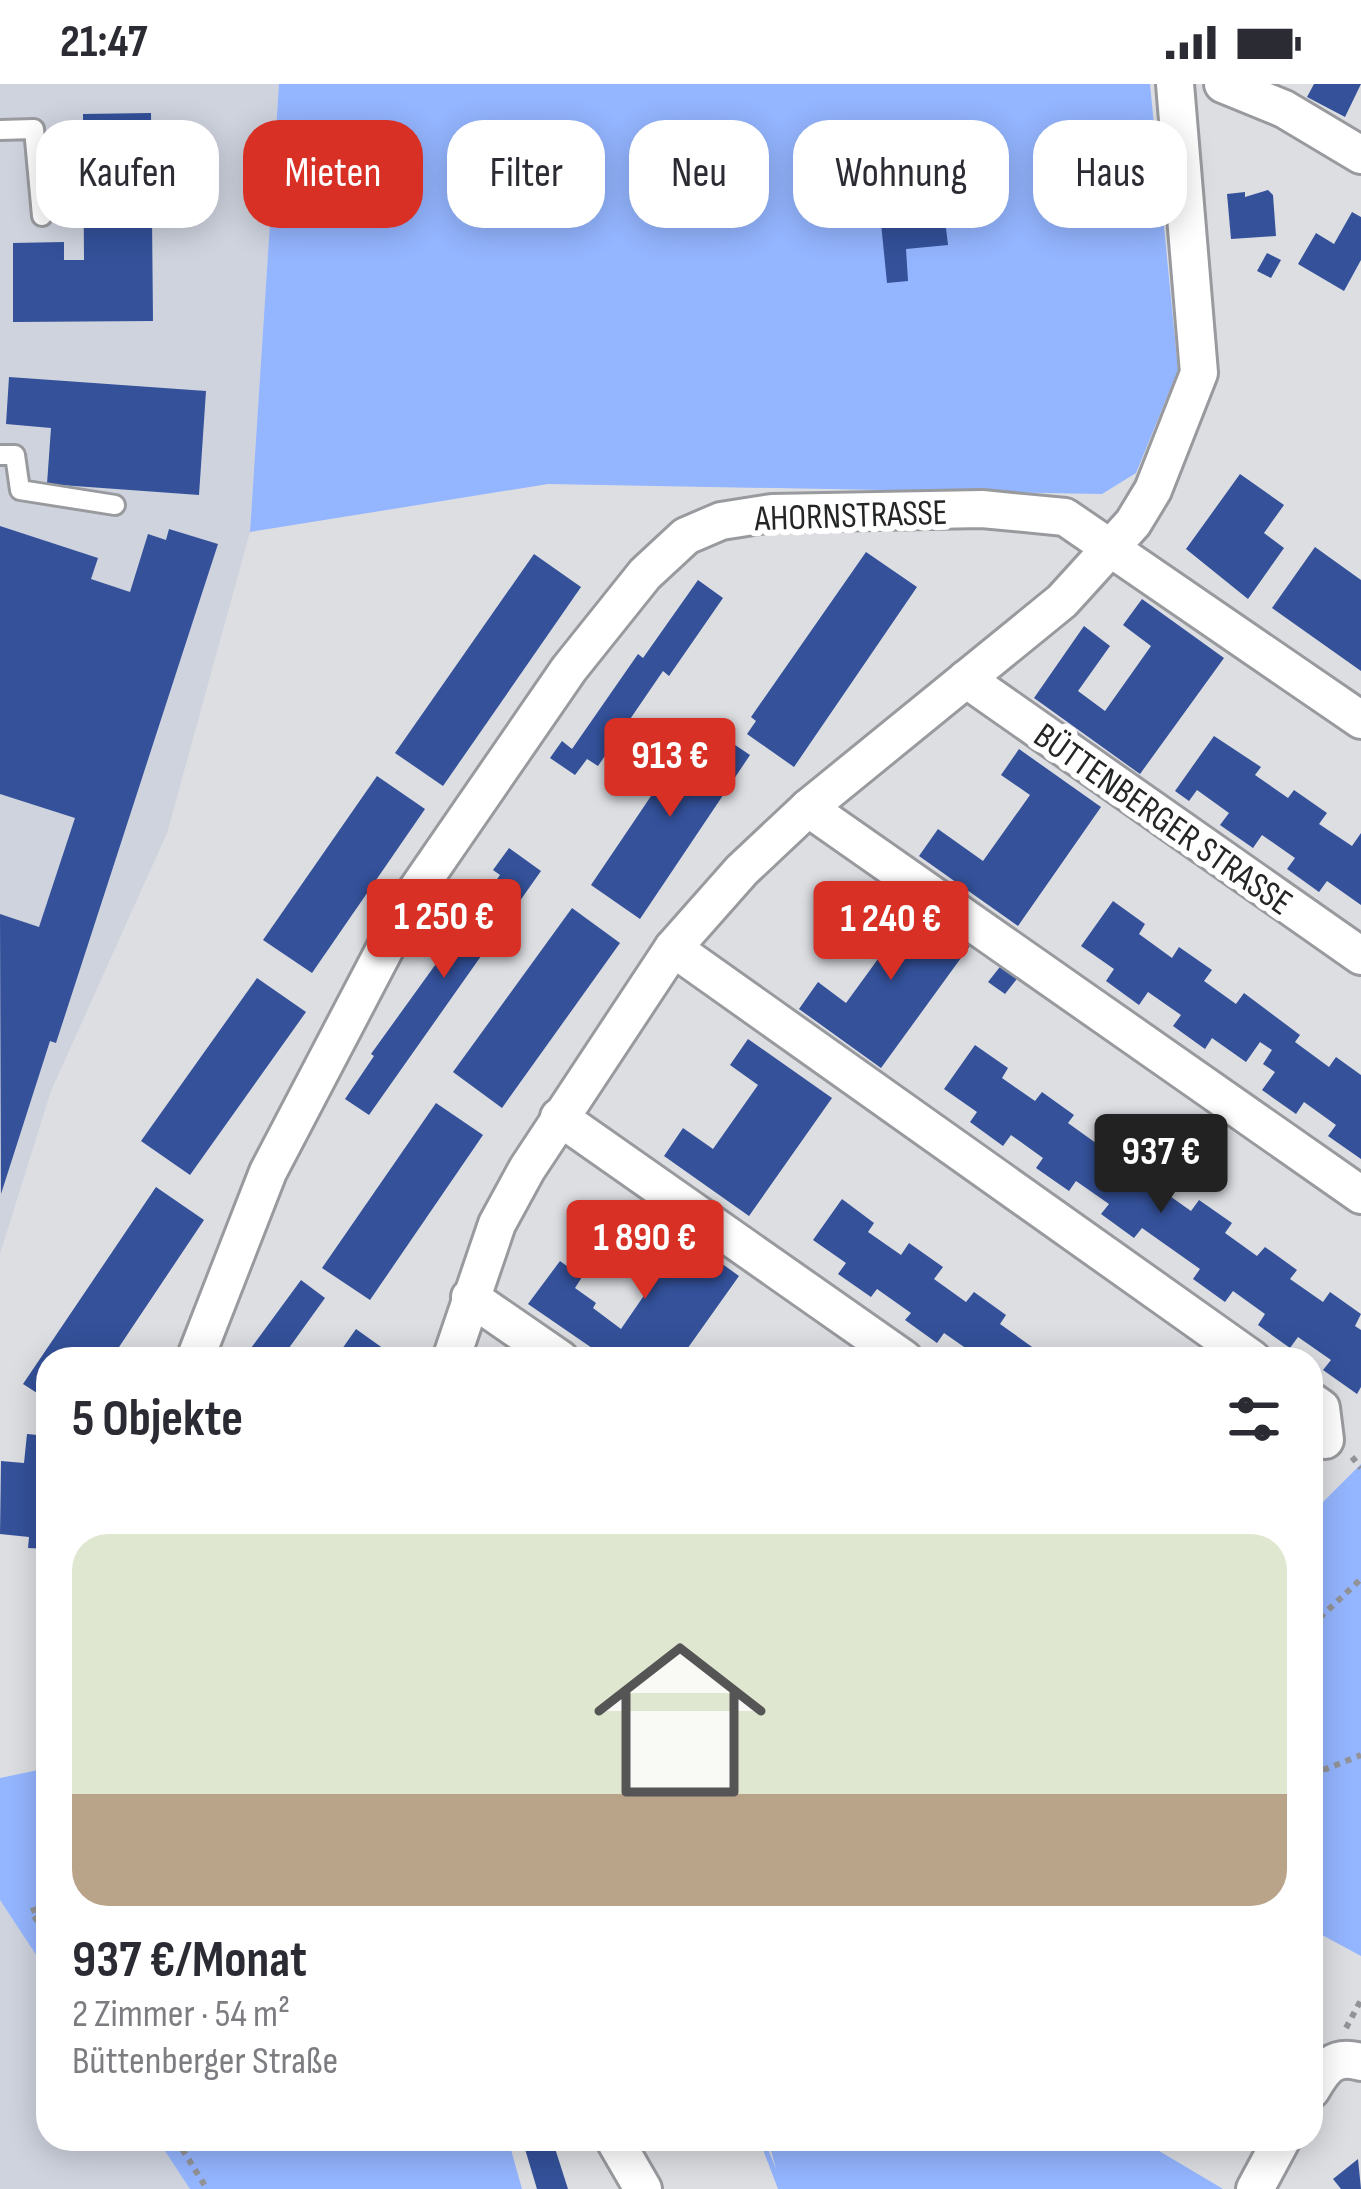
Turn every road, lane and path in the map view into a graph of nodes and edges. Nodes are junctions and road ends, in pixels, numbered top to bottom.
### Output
1 (1175, 84) edge
2 (1223, 84) edge
3 (0, 130) edge
4 (36, 151) edge
5 (1361, 155) edge
6 (0, 455) edge
7 (115, 505) dead end
8 (1112, 547) junction
9 (966, 679) junction
10 (1361, 720) edge
11 (808, 808) junction
12 (673, 948) junction
13 (1361, 956) edge
14 (559, 1117) junction
15 (1361, 1195) edge
16 (470, 1297) junction
17 (200, 1347) edge
18 (455, 1347) edge
19 (543, 1347) edge
20 (887, 1347) edge
21 (1235, 1347) edge
22 (1323, 1424) edge
23 (1325, 1440) dead end
24 (1361, 1579) edge
25 (1323, 1615) edge
26 (1361, 1755) edge
27 (1323, 1769) edge
28 (183, 2151) edge
29 (621, 2151) edge
30 (207, 2189) edge
31 (643, 2189) edge

1 - 8 street
2 - 5 street
3 - 4 lane
6 - 7 lane
8 - 9 street
8 - 10 street
8 - 17 street, AHORNSTRASSE
9 - 11 street
9 - 13 street, BÜTTENBERGER STRASSE
11 - 12 street
11 - 15 street
12 - 14 street
12 - 21 street
14 - 16 street
14 - 20 street
16 - 18 street
16 - 19 street
22 - 23 street
24 - 25 path
26 - 27 path
28 - 30 path
29 - 31 street

